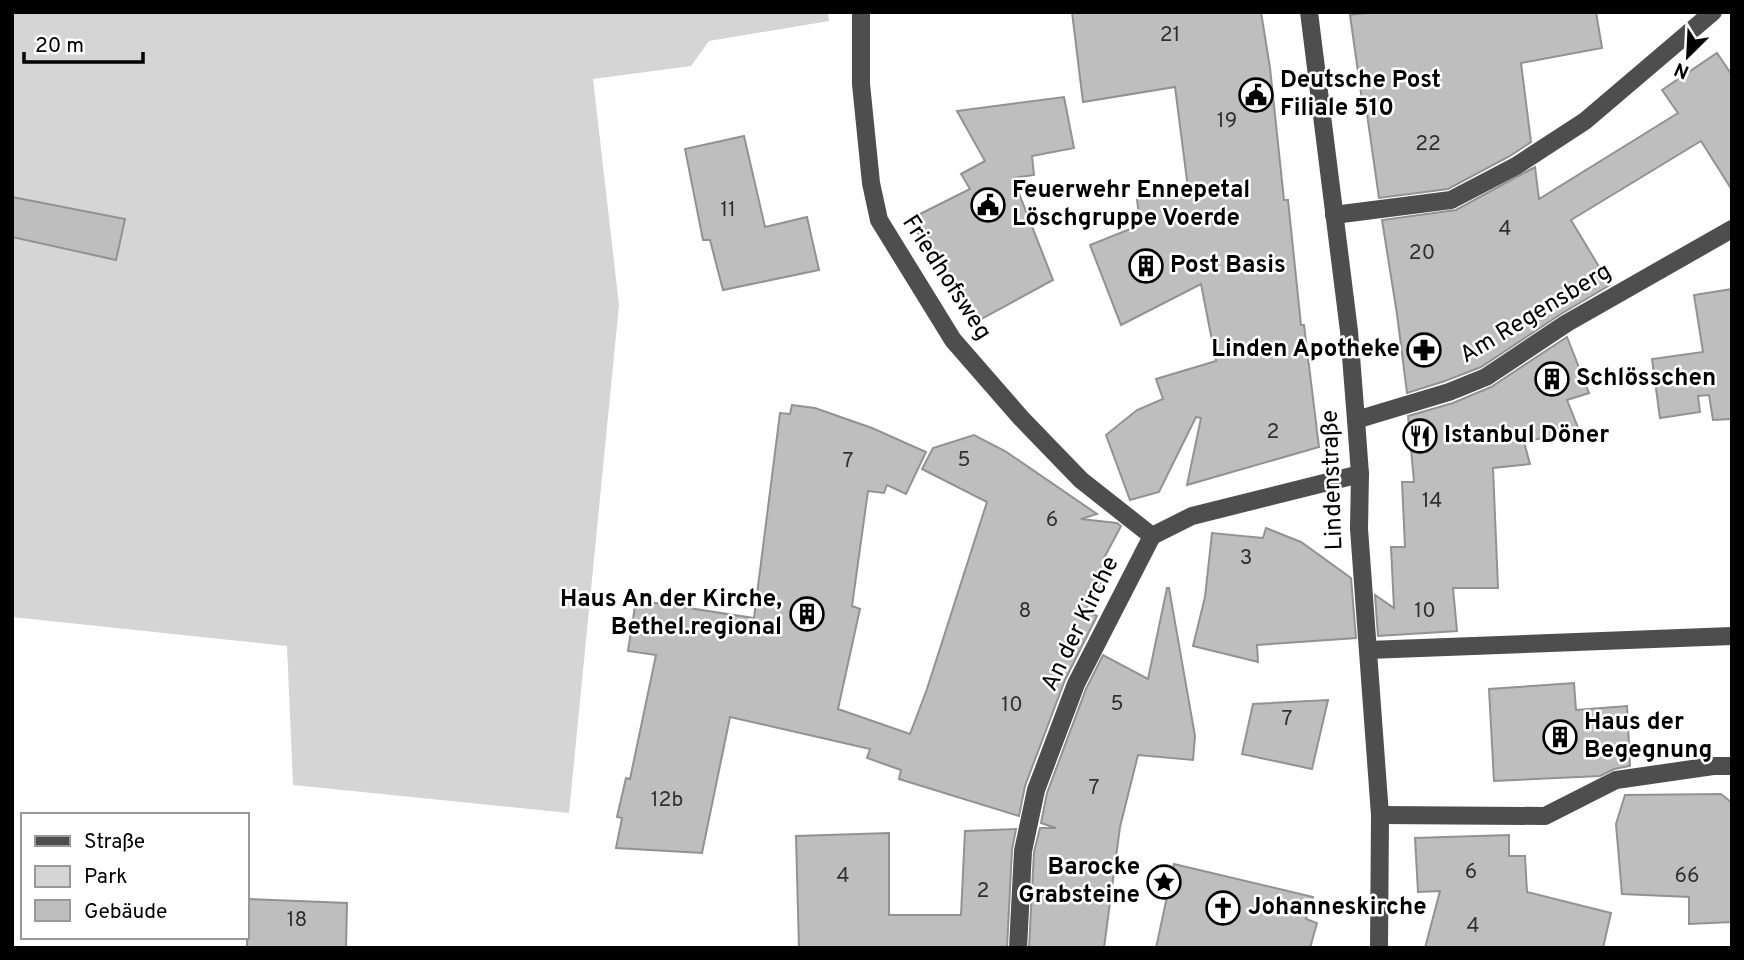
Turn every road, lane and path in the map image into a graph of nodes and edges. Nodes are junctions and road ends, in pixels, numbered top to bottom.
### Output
1 (861, 12) edge
2 (1308, 12) edge
3 (1713, 12) edge
4 (1334, 215) junction
5 (1732, 229) edge
6 (1356, 420) junction
7 (1360, 474) junction
8 (1152, 536) junction
9 (1732, 636) edge
10 (1367, 650) junction
11 (1732, 766) edge
12 (1380, 815) junction
13 (1018, 948) edge
14 (1379, 948) edge

1 - 8 street, Friedhofsweg
2 - 4 street, Lindenstraße
3 - 4 street
4 - 6 street, Lindenstraße
5 - 6 street, Am Regensberg
6 - 7 street, Lindenstraße
7 - 8 street
7 - 10 street, Lindenstraße
8 - 13 street, An der Kirche
9 - 10 street
10 - 12 street, Lindenstraße
11 - 12 street
12 - 14 street, Lindenstraße

